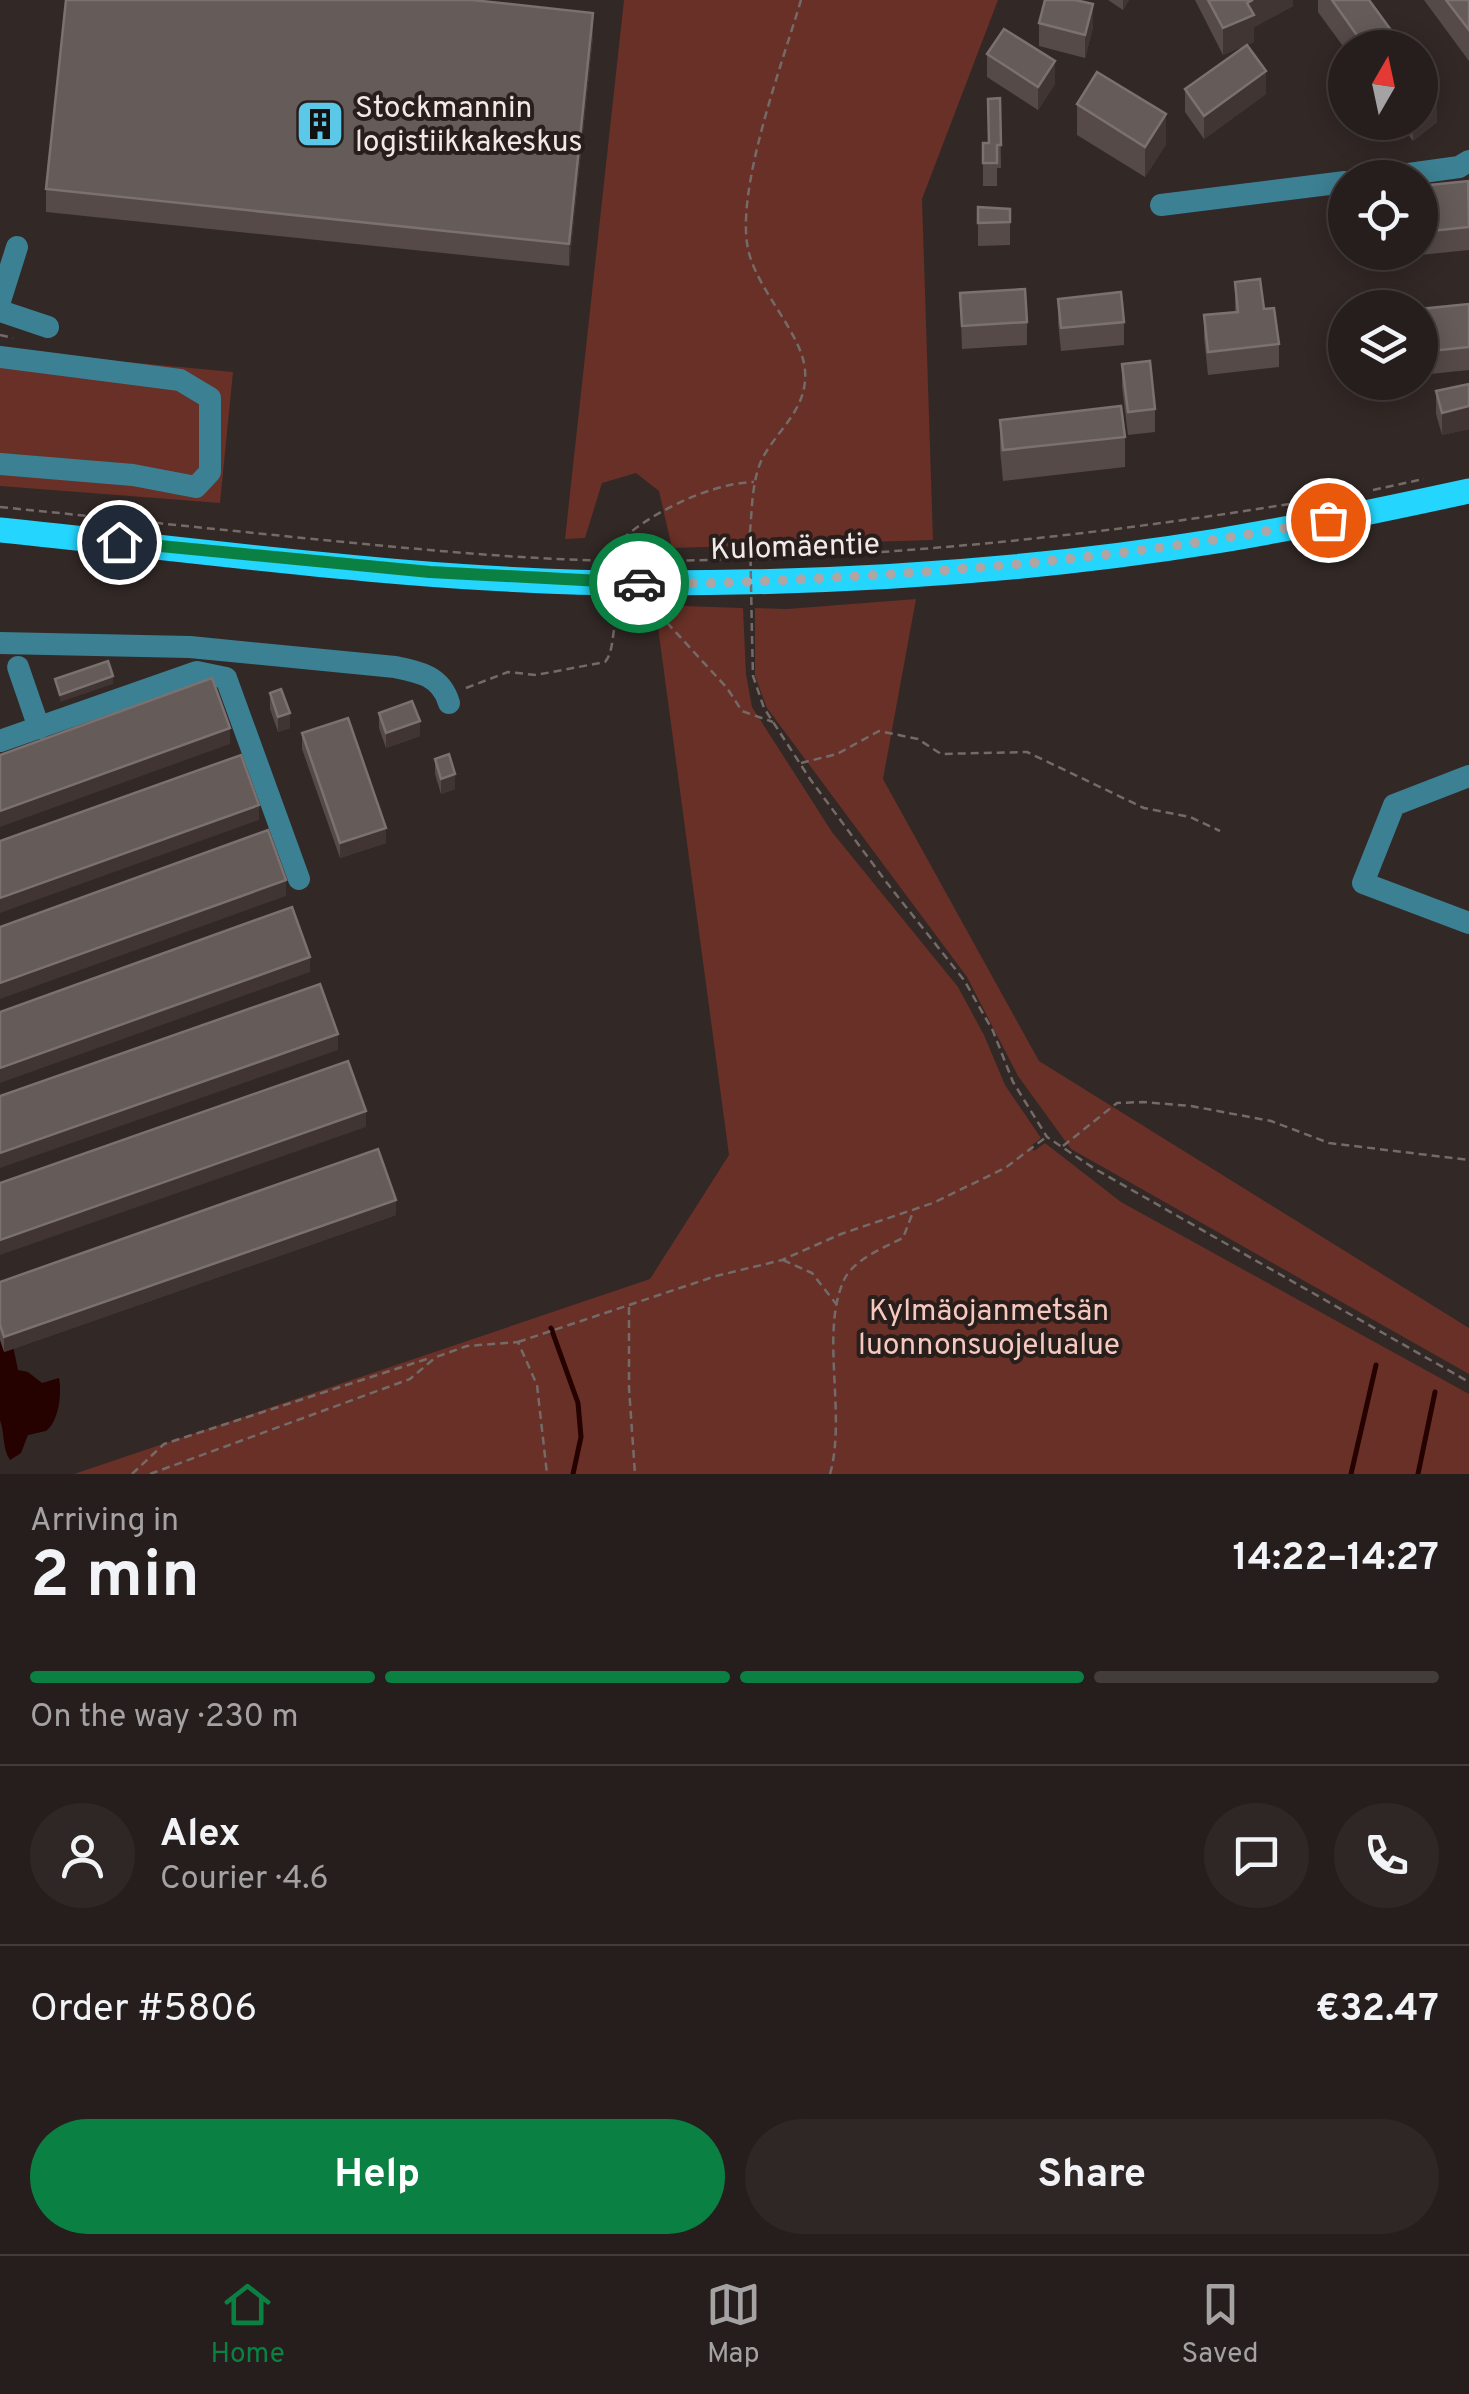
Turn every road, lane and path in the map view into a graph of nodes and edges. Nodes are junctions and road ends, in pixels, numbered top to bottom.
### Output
1 (801, 0) edge
2 (1469, 162) edge
3 (1438, 169) edge
4 (1328, 184) edge
5 (1161, 205) dead end
6 (17, 248) dead end
7 (0, 300) edge
8 (0, 311) edge
9 (48, 327) dead end
10 (0, 357) edge
11 (0, 464) edge
12 (1429, 478) dead end
13 (756, 482) junction
14 (1469, 491) edge
15 (0, 507) edge
16 (0, 530) edge
17 (613, 571) junction
18 (0, 643) edge
19 (18, 667) dead end
20 (448, 699) joint
21 (774, 723) junction
22 (39, 728) junction
23 (0, 741) edge
24 (800, 763) junction
25 (1469, 776) edge
26 (1220, 832) dead end
27 (299, 879) dead end
28 (1469, 923) edge
29 (1047, 1137) junction
30 (1062, 1147) junction
31 (1469, 1160) edge
32 (913, 1210) junction
33 (782, 1260) junction
34 (629, 1306) junction
35 (838, 1306) junction
36 (518, 1342) junction
37 (436, 1357) junction
38 (1469, 1382) edge
39 (132, 1474) edge
40 (150, 1474) edge
41 (547, 1474) edge
42 (635, 1474) edge
43 (830, 1474) edge

1 - 13 path
2 - 3 street
4 - 5 street
6 - 7 street
8 - 9 street
10 - 11 street
12 - 17 path
13 - 17 path
13 - 21 path, bridge
14 - 17 main road, Kulomäentie
15 - 17 path
16 - 17 main road, Kulomäentie
18 - 20 street
19 - 22 street
20 - 21 path
21 - 24 path
22 - 23 street
22 - 27 street
24 - 26 path
24 - 29 path
25 - 28 street
29 - 30 path
29 - 32 path
30 - 31 path
30 - 38 path
32 - 33 path
32 - 35 path
33 - 34 path
33 - 35 path
34 - 36 path
34 - 42 path
35 - 43 path
36 - 37 path
36 - 41 path
37 - 39 path
37 - 40 path

